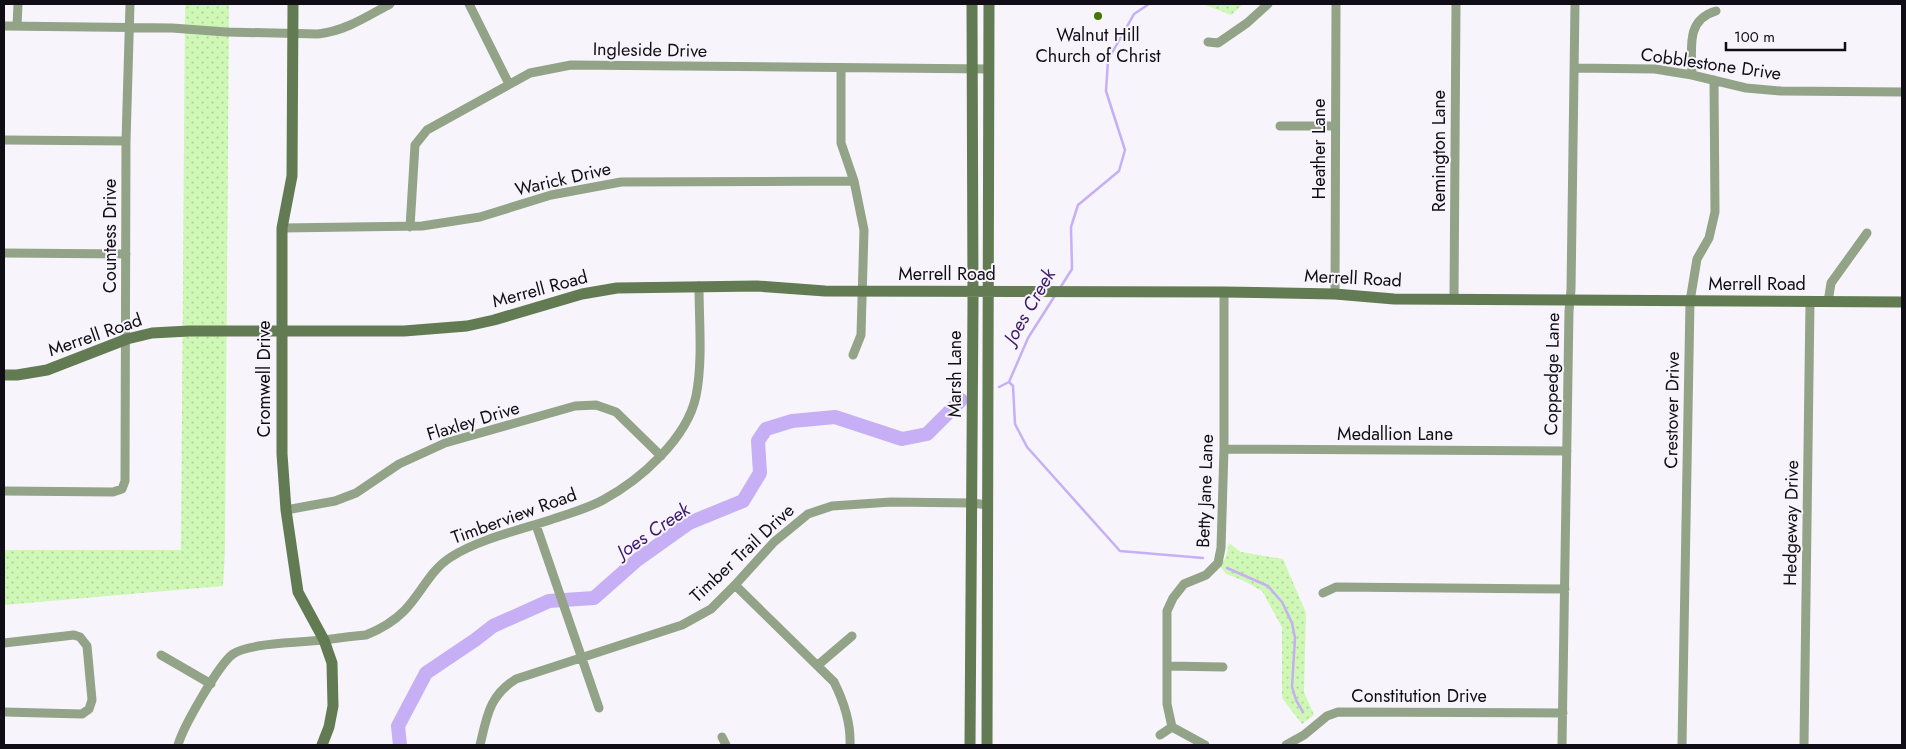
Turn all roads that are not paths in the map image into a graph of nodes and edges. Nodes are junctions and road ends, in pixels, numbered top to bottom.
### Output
1 (18, 4) edge
2 (130, 4) edge
3 (293, 4) edge
4 (390, 4) edge
5 (469, 4) edge
6 (972, 4) edge
7 (989, 4) edge
8 (1268, 4) edge
9 (1336, 4) edge
10 (1456, 4) edge
11 (1575, 4) edge
12 (1716, 11) dead end
13 (4, 26) edge
14 (17, 26) junction
15 (130, 27) junction
16 (292, 33) junction
17 (1208, 42) dead end
18 (841, 68) junction
19 (1575, 68) junction
20 (972, 69) junction
21 (989, 69) junction
22 (1692, 75) junction
23 (1714, 80) junction
24 (509, 84) junction
25 (1902, 92) edge
26 (1280, 126) dead end
27 (1335, 126) junction
28 (4, 140) edge
29 (126, 141) junction
30 (854, 181) junction
31 (410, 226) junction
32 (282, 228) junction
33 (1867, 233) dead end
34 (4, 253) edge
35 (126, 254) junction
36 (699, 286) junction
37 (862, 291) junction
38 (973, 292) junction
39 (989, 292) junction
40 (1224, 292) junction
41 (1335, 294) junction
42 (1454, 299) junction
43 (1570, 299) junction
44 (1690, 301) junction
45 (1810, 302) junction
46 (1828, 302) junction
47 (1902, 302) edge
48 (282, 331) junction
49 (127, 339) junction
50 (853, 355) dead end
51 (4, 375) edge
52 (1224, 449) junction
53 (1567, 451) junction
54 (661, 456) junction
55 (4, 491) edge
56 (972, 503) junction
57 (988, 505) junction
58 (286, 510) junction
59 (536, 525) junction
60 (735, 585) junction
61 (1564, 589) junction
62 (1322, 593) dead end
63 (852, 636) dead end
64 (324, 640) junction
65 (4, 643) edge
66 (161, 655) dead end
67 (581, 658) junction
68 (818, 666) junction
69 (1167, 666) junction
70 (1223, 667) dead end
71 (970, 672) junction
72 (987, 672) junction
73 (211, 684) junction
74 (599, 708) dead end
75 (4, 712) edge
76 (1563, 713) junction
77 (1172, 726) junction
78 (1160, 735) dead end
79 (178, 745) edge
80 (322, 745) edge
81 (480, 745) edge
82 (850, 745) edge
83 (970, 745) edge
84 (986, 745) edge
85 (1205, 745) edge
86 (1286, 745) edge
87 (1562, 745) edge
88 (1682, 745) edge
89 (1804, 745) edge

1 - 14 street
2 - 15 street, Countess Drive
3 - 16 street, Cromwell Drive
4 - 16 street
5 - 24 street
6 - 20 street, Marsh Lane
7 - 21 street, Marsh Lane
8 - 17 street
9 - 27 street, Heather Lane
10 - 42 street, Remington Lane
11 - 19 street, Coppedge Lane
12 - 22 street
13 - 14 street
14 - 15 street
15 - 16 street
15 - 29 street, Countess Drive
16 - 32 street, Cromwell Drive
18 - 20 street, Ingleside Drive
18 - 24 street, Ingleside Drive
18 - 30 street
19 - 22 street, Cobblestone Drive
19 - 43 street, Coppedge Lane
20 - 21 street, Ingleside Drive
20 - 38 street, Marsh Lane
21 - 39 street, Marsh Lane
22 - 23 street, Cobblestone Drive
23 - 25 street, Cobblestone Drive
23 - 44 street, Crestover Drive
24 - 31 street, Ingleside Drive
26 - 27 street
27 - 41 street, Heather Lane
28 - 29 street
29 - 35 street, Countess Drive
30 - 31 street, Warick Drive
30 - 37 street
31 - 32 street, Warick Drive
32 - 48 street, Cromwell Drive
33 - 46 street
34 - 35 street
35 - 49 street, Countess Drive
36 - 37 street, Merrell Road
36 - 48 street, Merrell Road
36 - 54 street, Timberview Road
37 - 38 street, Merrell Road
37 - 50 street
38 - 39 street, Merrell Road
38 - 56 street, Marsh Lane
39 - 40 street, Merrell Road
39 - 57 street, Marsh Lane
40 - 41 street, Merrell Road
40 - 52 street, Betty Jane Lane
41 - 42 street, Merrell Road
42 - 43 street, Merrell Road
43 - 44 street, Merrell Road
43 - 53 street, Coppedge Lane
44 - 45 street, Merrell Road
44 - 88 street, Crestover Drive
45 - 46 street, Merrell Road
45 - 89 street, Hedgeway Drive
46 - 47 street, Merrell Road
48 - 49 street, Merrell Road
48 - 58 street, Cromwell Drive
49 - 51 street, Merrell Road
49 - 55 street, Countess Drive
52 - 53 street, Medallion Lane
52 - 69 street, Betty Jane Lane
53 - 61 street, Coppedge Lane
54 - 58 street, Flaxley Drive
54 - 59 street, Timberview Road
56 - 57 street, Timber Trail Drive
56 - 60 street, Timber Trail Drive
56 - 71 street, Marsh Lane
57 - 72 street, Marsh Lane
58 - 64 street, Cromwell Drive
59 - 64 street, Timberview Road
59 - 67 street
60 - 67 street, Timber Trail Drive
60 - 68 street
61 - 62 street
61 - 76 street, Coppedge Lane
63 - 68 street
64 - 73 street, Timberview Road
64 - 80 street, Cromwell Drive
65 - 75 street
66 - 73 street
67 - 74 street
67 - 81 street, Timber Trail Drive
68 - 82 street
69 - 70 street
69 - 77 street, Betty Jane Lane
71 - 72 street
71 - 83 street, Marsh Lane
72 - 84 street, Marsh Lane
73 - 79 street, Timberview Road
76 - 86 street, Constitution Drive
76 - 87 street, Coppedge Lane
77 - 78 street
77 - 85 street

